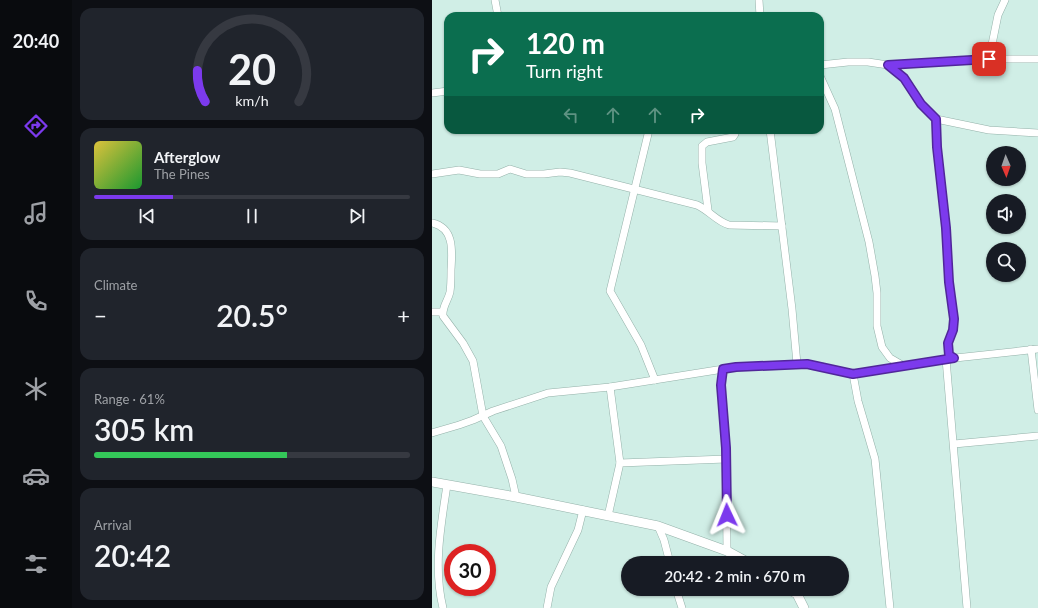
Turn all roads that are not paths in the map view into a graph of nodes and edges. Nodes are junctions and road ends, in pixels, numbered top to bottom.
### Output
1 (495, 0) edge
2 (759, 0) edge
3 (1005, 0) edge
4 (497, 12) edge
5 (760, 12) edge
6 (989, 59) junction
7 (1038, 59) edge
8 (824, 65) edge
9 (888, 65) junction
10 (824, 85) edge
11 (444, 92) edge
12 (432, 93) edge
13 (936, 119) junction
14 (1038, 133) edge
15 (648, 134) edge
16 (735, 134) edge
17 (770, 134) edge
18 (432, 174) edge
19 (635, 189) junction
20 (708, 210) junction
21 (432, 222) edge
22 (782, 226) junction
23 (432, 312) edge
24 (442, 312) junction
25 (1034, 349) edge
26 (954, 358) junction
27 (946, 359) junction
28 (797, 364) junction
29 (902, 366) junction
30 (723, 369) junction
31 (853, 374) junction
32 (655, 380) junction
33 (610, 387) junction
34 (1038, 410) edge
35 (483, 416) junction
36 (432, 433) edge
37 (1038, 436) edge
38 (954, 444) junction
39 (726, 459) junction
40 (620, 463) junction
41 (432, 482) edge
42 (447, 484) junction
43 (516, 497) junction
44 (583, 510) junction
45 (608, 516) junction
46 (658, 526) junction
47 (727, 551) junction
48 (668, 556) edge
49 (736, 556) edge
50 (678, 596) edge
51 (798, 596) edge
52 (443, 608) edge
53 (547, 608) edge
54 (682, 608) edge
55 (804, 608) edge
56 (890, 608) edge
57 (967, 608) edge

1 - 4 street
2 - 5 street
3 - 6 street
6 - 7 street
6 - 9 street
8 - 9 street
9 - 13 street
10 - 29 street
11 - 12 street
13 - 14 street
13 - 26 street
15 - 19 street
16 - 20 street
17 - 22 street
18 - 19 street
19 - 20 street
19 - 32 street
20 - 22 street
21 - 24 street
22 - 28 street
23 - 24 street
24 - 35 street
25 - 26 street
25 - 34 street
26 - 27 street
27 - 29 street
27 - 38 street
28 - 30 street
28 - 31 street
29 - 31 street
30 - 32 street
30 - 39 street
31 - 56 street
32 - 33 street
33 - 35 street
33 - 40 street
35 - 36 street
35 - 43 street
37 - 38 street
38 - 57 street
39 - 40 street
39 - 47 street
40 - 45 street
41 - 42 street
42 - 43 street
42 - 52 street
43 - 44 street
44 - 45 street
44 - 53 street
45 - 46 street
46 - 47 street
46 - 48 street
47 - 49 street
50 - 54 street
51 - 55 street

